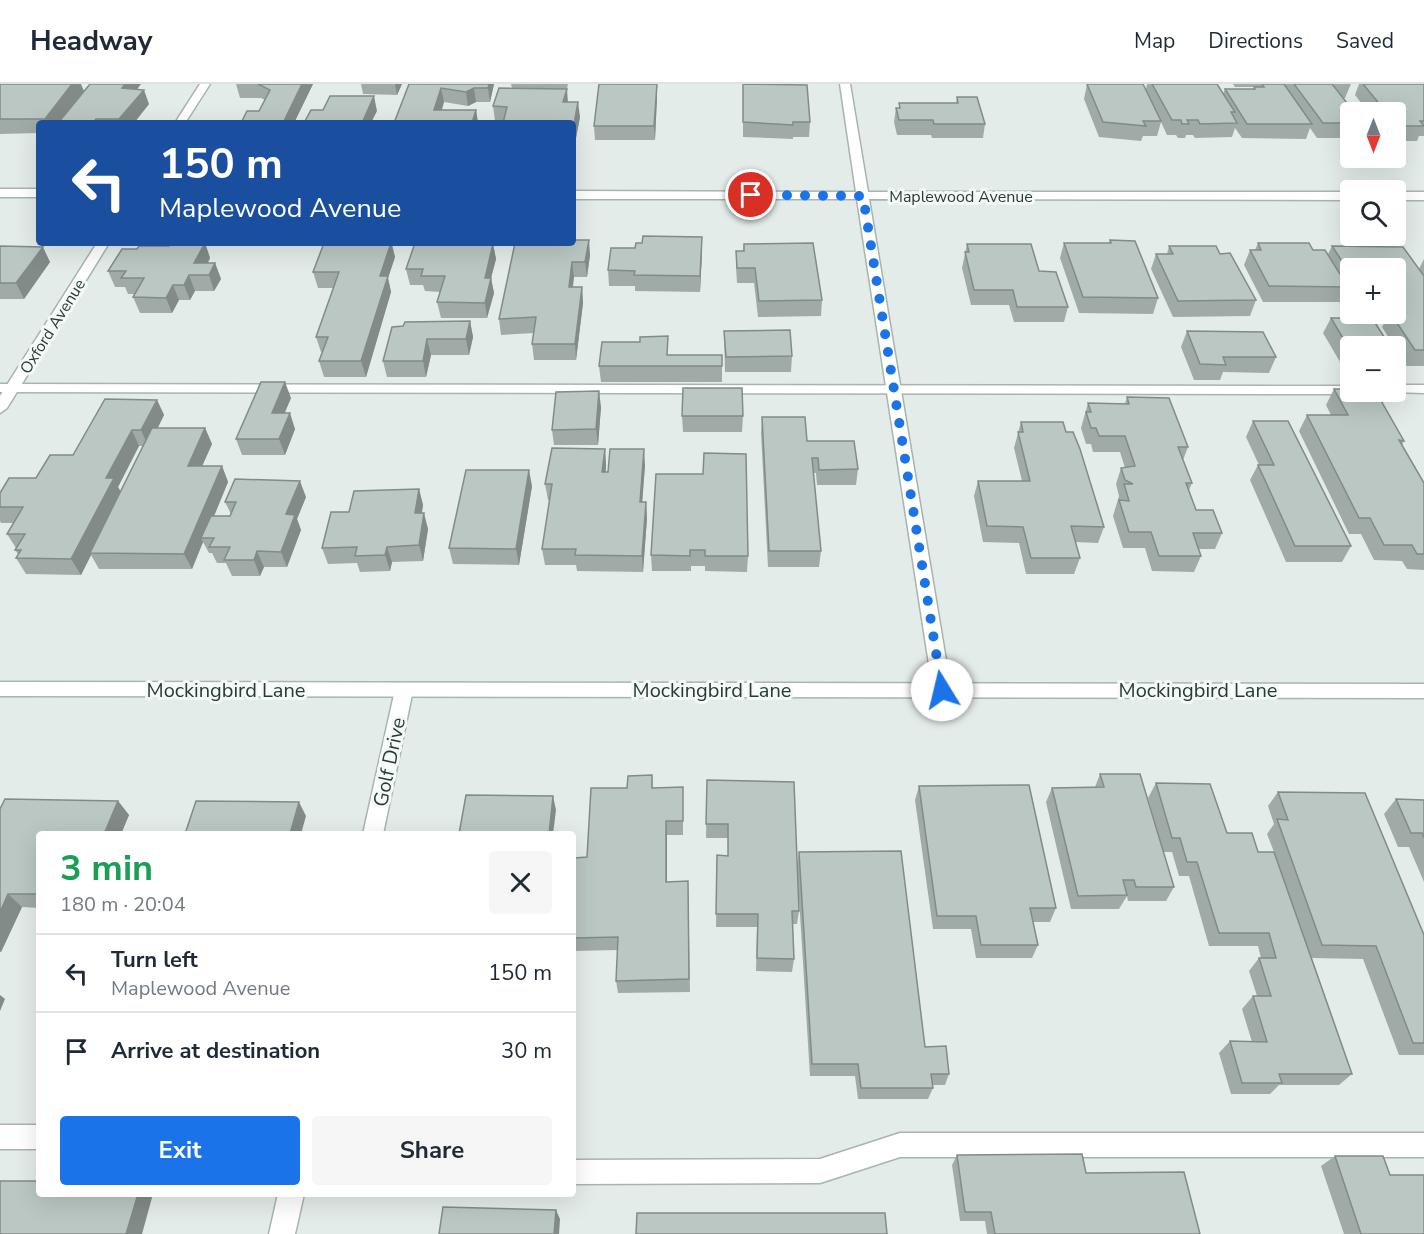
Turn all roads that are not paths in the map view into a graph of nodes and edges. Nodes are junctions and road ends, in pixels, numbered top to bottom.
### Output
1 (205, 84) edge
2 (845, 84) edge
3 (182, 120) edge
4 (0, 193) edge
5 (36, 193) edge
6 (576, 195) edge
7 (863, 196) junction
8 (1340, 196) edge
9 (1406, 196) edge
10 (1424, 196) edge
11 (102, 246) edge
12 (7, 388) edge
13 (1424, 389) edge
14 (894, 390) junction
15 (1340, 390) edge
16 (1406, 390) edge
17 (0, 408) edge
18 (0, 690) edge
19 (404, 690) junction
20 (942, 690) junction
21 (1424, 691) edge
22 (374, 831) edge
23 (0, 1137) edge
24 (36, 1137) edge
25 (1424, 1145) edge
26 (576, 1172) edge
27 (290, 1197) edge
28 (282, 1234) edge

1 - 3 street
2 - 7 street
4 - 5 street
6 - 7 street, Maplewood Avenue
7 - 8 street, Maplewood Avenue
7 - 14 street
9 - 10 street
11 - 12 street, Oxford Avenue
12 - 14 street
12 - 17 street, Oxford Avenue
13 - 16 street
14 - 15 street
14 - 20 street
18 - 19 street, Mockingbird Lane
19 - 20 street, Mockingbird Lane
19 - 22 street, Golf Drive
20 - 21 street, Mockingbird Lane
23 - 24 street
25 - 26 street
27 - 28 street

